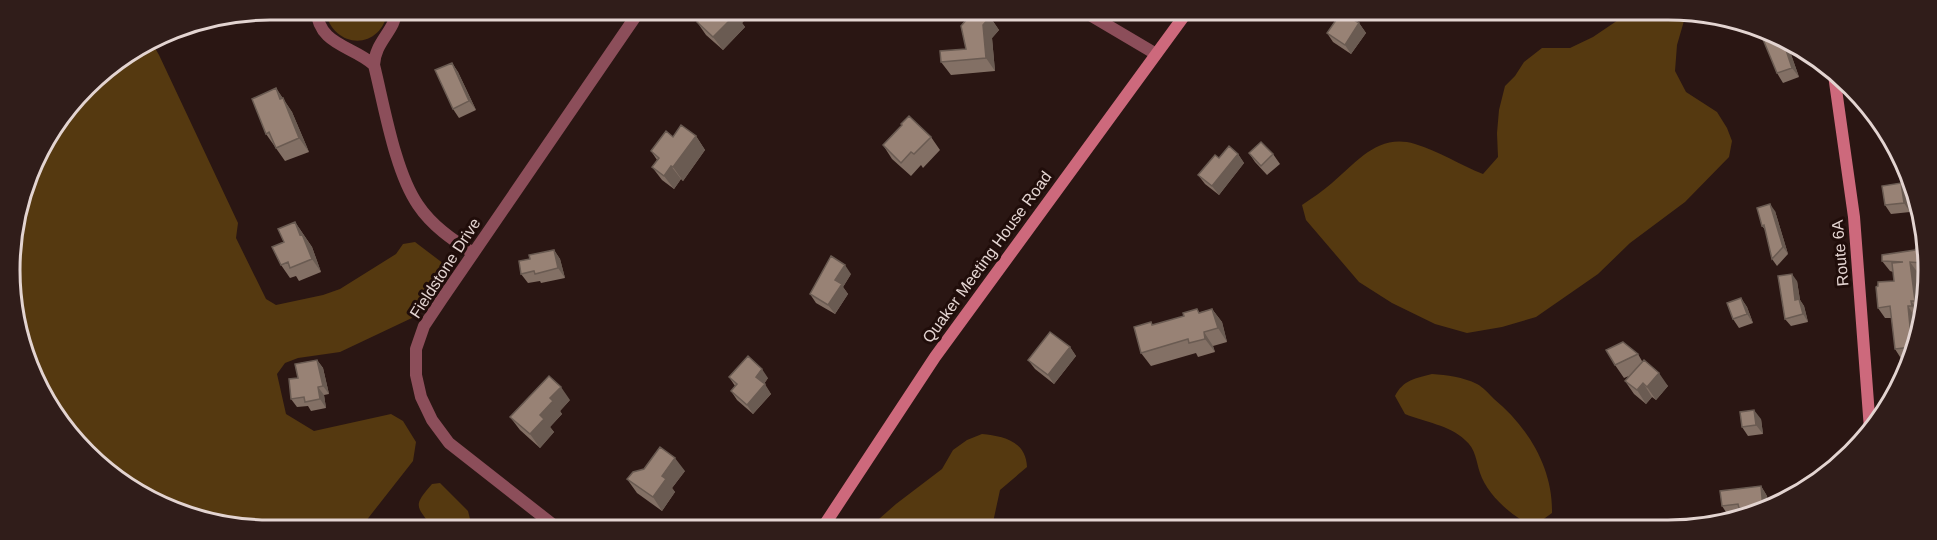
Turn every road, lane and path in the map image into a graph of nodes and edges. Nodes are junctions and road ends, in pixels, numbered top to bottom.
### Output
1 (318, 20) edge
2 (394, 20) edge
3 (633, 20) edge
4 (1099, 20) edge
5 (1181, 20) edge
6 (1156, 54) junction
7 (374, 64) junction
8 (1835, 85) edge
9 (473, 253) junction
10 (1869, 417) edge
11 (547, 520) edge
12 (828, 520) edge

1 - 7 street
2 - 7 street
3 - 9 street, Fieldstone Drive
4 - 6 street
5 - 6 main road, Quaker Meeting House Road
6 - 12 main road, Quaker Meeting House Road
7 - 9 street
8 - 10 main road, Route 6A
9 - 11 street, Fieldstone Drive

